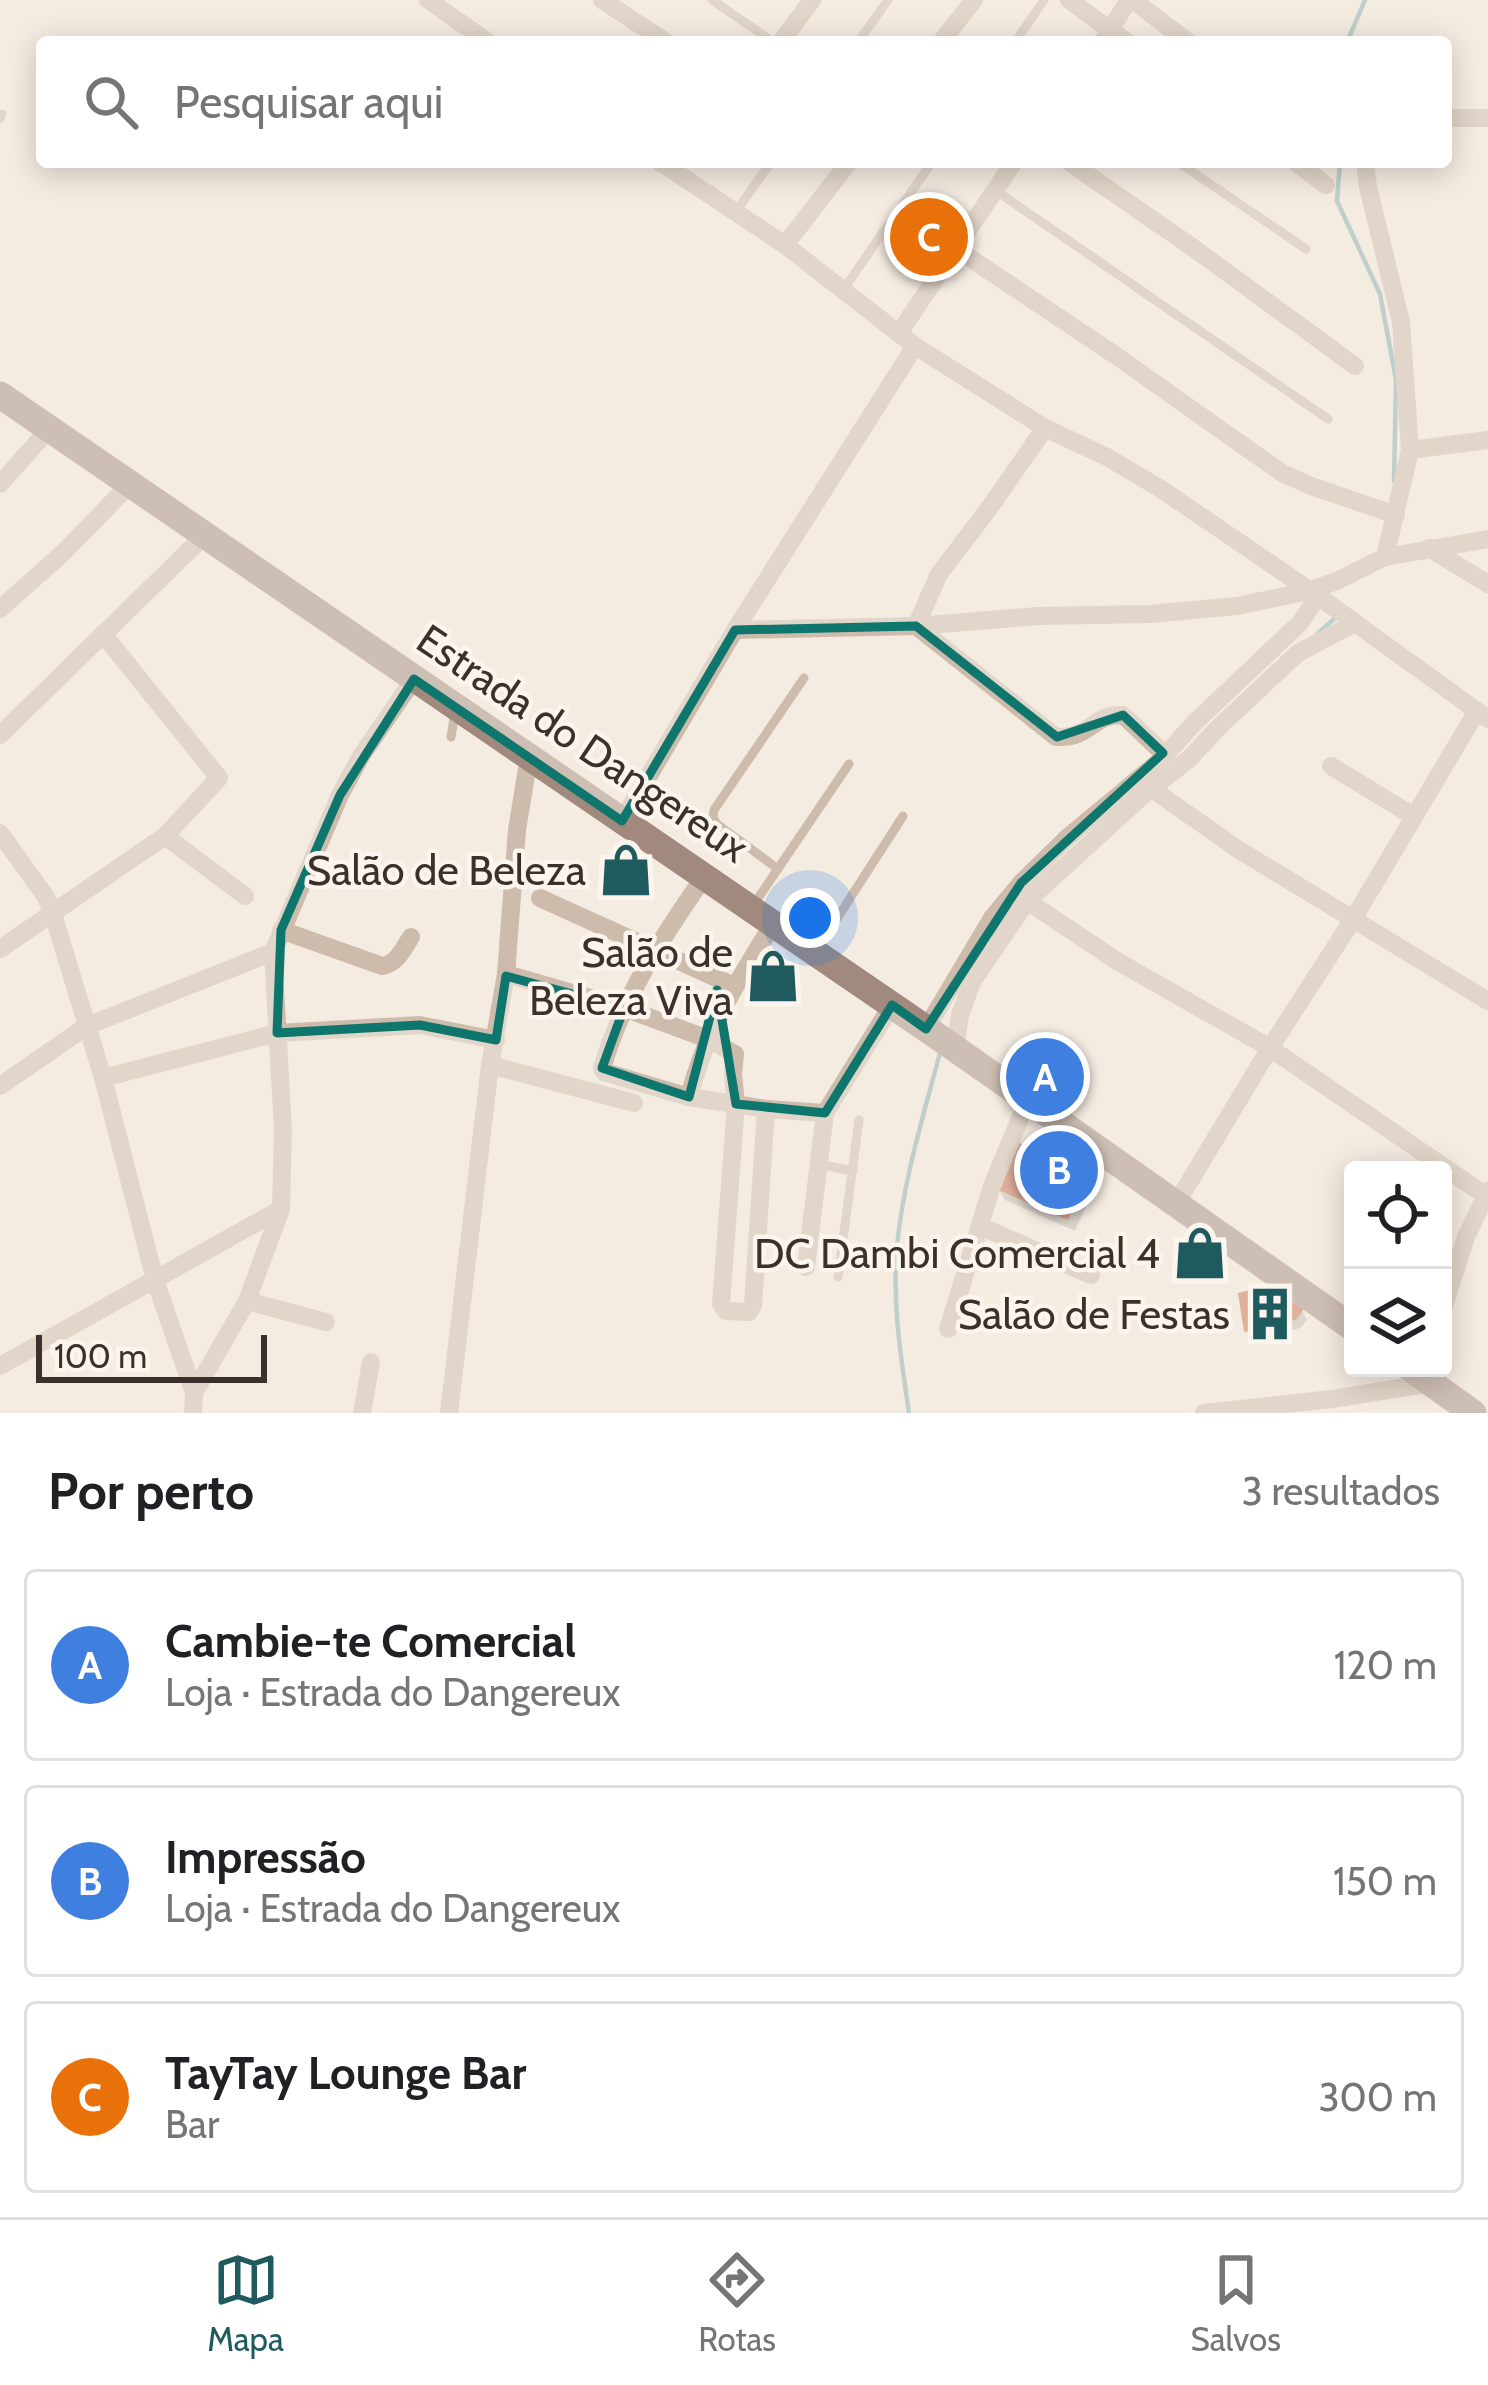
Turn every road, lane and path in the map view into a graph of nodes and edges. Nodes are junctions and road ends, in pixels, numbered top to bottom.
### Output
1 (428, 0) edge
2 (602, 0) edge
3 (712, 0) edge
4 (812, 0) edge
5 (888, 0) edge
6 (974, 0) edge
7 (1044, 0) edge
8 (1069, 0) edge
9 (1131, 0) edge
10 (479, 36) edge
11 (657, 36) edge
12 (768, 36) edge
13 (782, 36) edge
14 (862, 36) edge
15 (946, 36) edge
16 (1019, 36) edge
17 (1111, 36) edge
18 (1114, 36) edge
19 (1180, 36) edge
20 (1452, 118) edge
21 (1488, 118) edge
22 (669, 168) edge
23 (695, 168) edge
24 (768, 168) edge
25 (844, 168) edge
26 (928, 168) edge
27 (1010, 168) edge
28 (1078, 168) edge
29 (1187, 168) edge
30 (1302, 168) edge
31 (1366, 168) edge
32 (686, 180) junction
33 (1326, 185) dead end
34 (994, 190) junction
35 (735, 213) junction
36 (784, 245) junction
37 (955, 248) junction
38 (1306, 249) dead end
39 (843, 290) junction
40 (907, 339) junction
41 (1355, 367) dead end
42 (0, 395) edge
43 (1328, 418) dead end
44 (1045, 428) junction
45 (50, 429) junction
46 (1488, 440) edge
47 (1409, 450) junction
48 (0, 484) edge
49 (130, 484) junction
50 (1396, 514) junction
51 (205, 536) junction
52 (1488, 539) edge
53 (1429, 548) junction
54 (1385, 557) junction
55 (1488, 584) edge
56 (1314, 594) junction
57 (0, 610) edge
58 (1354, 623) junction
59 (916, 626) junction
60 (735, 630) junction
61 (103, 634) junction
62 (804, 678) dead end
63 (414, 679) junction
64 (456, 707) junction
65 (1483, 715) edge
66 (0, 735) edge
67 (451, 737) dead end
68 (1163, 756) junction
69 (529, 757) junction
70 (849, 764) dead end
71 (1331, 766) dead end
72 (1152, 789) junction
73 (903, 816) dead end
74 (1413, 816) junction
75 (622, 821) junction
76 (0, 833) edge
77 (165, 836) junction
78 (778, 869) junction
79 (704, 877) junction
80 (245, 896) dead end
81 (540, 898) dead end
82 (1027, 901) junction
83 (53, 914) junction
84 (762, 916) junction
85 (1352, 921) junction
86 (280, 930) junction
87 (411, 937) dead end
88 (0, 949) edge
89 (654, 950) junction
90 (273, 952) junction
91 (815, 953) junction
92 (506, 974) junction
93 (734, 986) junction
94 (1488, 1001) edge
95 (892, 1005) junction
96 (624, 1008) junction
97 (87, 1026) junction
98 (277, 1033) junction
99 (708, 1039) junction
100 (496, 1040) junction
101 (943, 1040) junction
102 (1270, 1048) junction
103 (490, 1065) junction
104 (103, 1078) junction
105 (0, 1086) edge
106 (689, 1097) junction
107 (1028, 1100) junction
108 (634, 1103) dead end
109 (736, 1104) junction
110 (766, 1109) junction
111 (825, 1113) junction
112 (859, 1120) dead end
113 (818, 1164) junction
114 (853, 1171) junction
115 (1487, 1193) edge
116 (1176, 1204) junction
117 (281, 1209) junction
118 (980, 1226) junction
119 (806, 1267) dead end
120 (1091, 1275) dead end
121 (838, 1276) dead end
122 (155, 1280) junction
123 (1452, 1281) edge
124 (247, 1301) junction
125 (326, 1322) dead end
126 (1344, 1322) edge
127 (948, 1329) dead end
128 (371, 1362) dead end
129 (0, 1366) edge
130 (1405, 1377) edge
131 (1429, 1377) edge
132 (193, 1403) edge
133 (1240, 1411) edge
134 (362, 1413) edge
135 (449, 1413) edge
136 (1204, 1413) edge
137 (1473, 1413) edge

1 - 10 street
2 - 11 street
3 - 12 lane
4 - 13 street
5 - 14 lane
6 - 15 street
7 - 16 lane
8 - 17 street
9 - 18 street
9 - 19 street
20 - 21 street
22 - 32 street
23 - 32 street
24 - 35 lane
25 - 36 street
26 - 39 lane
27 - 34 street
28 - 41 street
29 - 38 lane
30 - 33 street
31 - 47 street
32 - 35 street
34 - 37 street
34 - 43 lane
35 - 36 street
36 - 39 street
37 - 40 street
37 - 50 street
39 - 40 street
40 - 44 street
40 - 60 street
42 - 45 main road, Estrada do Dangereux
44 - 56 street
44 - 59 street
45 - 48 street
45 - 49 main road, Estrada do Dangereux
46 - 47 street
47 - 50 street
49 - 51 main road, Estrada do Dangereux
49 - 57 street
50 - 54 street
51 - 61 street
51 - 63 main road, Estrada do Dangereux
52 - 53 street
53 - 54 street
53 - 55 street
54 - 56 street
56 - 58 street
56 - 59 street
56 - 68 street
58 - 65 street
58 - 72 street
59 - 60 street
59 - 68 street
60 - 75 street
61 - 66 street
61 - 77 street
62 - 78 lane
63 - 64 main road, Estrada do Dangereux
63 - 86 street
64 - 67 lane
64 - 69 main road, Estrada do Dangereux
65 - 74 street
68 - 101 street
69 - 75 main road, Estrada do Dangereux
69 - 92 street
70 - 78 lane
71 - 74 street
72 - 82 street
72 - 85 street
73 - 91 lane
74 - 85 street
75 - 79 main road, Estrada do Dangereux
76 - 83 street
77 - 80 street
77 - 83 street
78 - 84 lane
79 - 84 main road, Estrada do Dangereux
79 - 89 street
81 - 89 street
82 - 101 street
82 - 102 street
83 - 88 street
83 - 97 street
84 - 91 main road, Estrada do Dangereux
84 - 93 street
85 - 94 street
85 - 102 street
86 - 87 street
86 - 90 street
89 - 93 street
89 - 96 street
90 - 97 street
90 - 98 street
91 - 95 main road, Estrada do Dangereux
92 - 96 street
92 - 100 street
93 - 99 street
95 - 101 main road, Estrada do Dangereux
95 - 111 street
96 - 99 street
96 - 106 street
97 - 104 street
97 - 105 street
98 - 100 street
98 - 104 street
98 - 117 street
99 - 106 street
99 - 109 street
100 - 103 street
101 - 107 main road, Estrada do Dangereux
102 - 115 street
102 - 116 street
103 - 108 street
103 - 135 street
104 - 122 street
106 - 109 street
107 - 116 main road, Estrada do Dangereux
107 - 118 street
109 - 110 street
109 - 110 street
110 - 111 street
111 - 113 street
112 - 114 lane
113 - 114 lane
113 - 119 street
114 - 121 lane
115 - 123 street
116 - 126 main road, Estrada do Dangereux
117 - 122 street
117 - 124 street
118 - 120 street
118 - 127 street
122 - 129 street
122 - 132 street
124 - 125 street
124 - 132 street
128 - 134 street
130 - 133 street
131 - 137 main road
133 - 136 street

